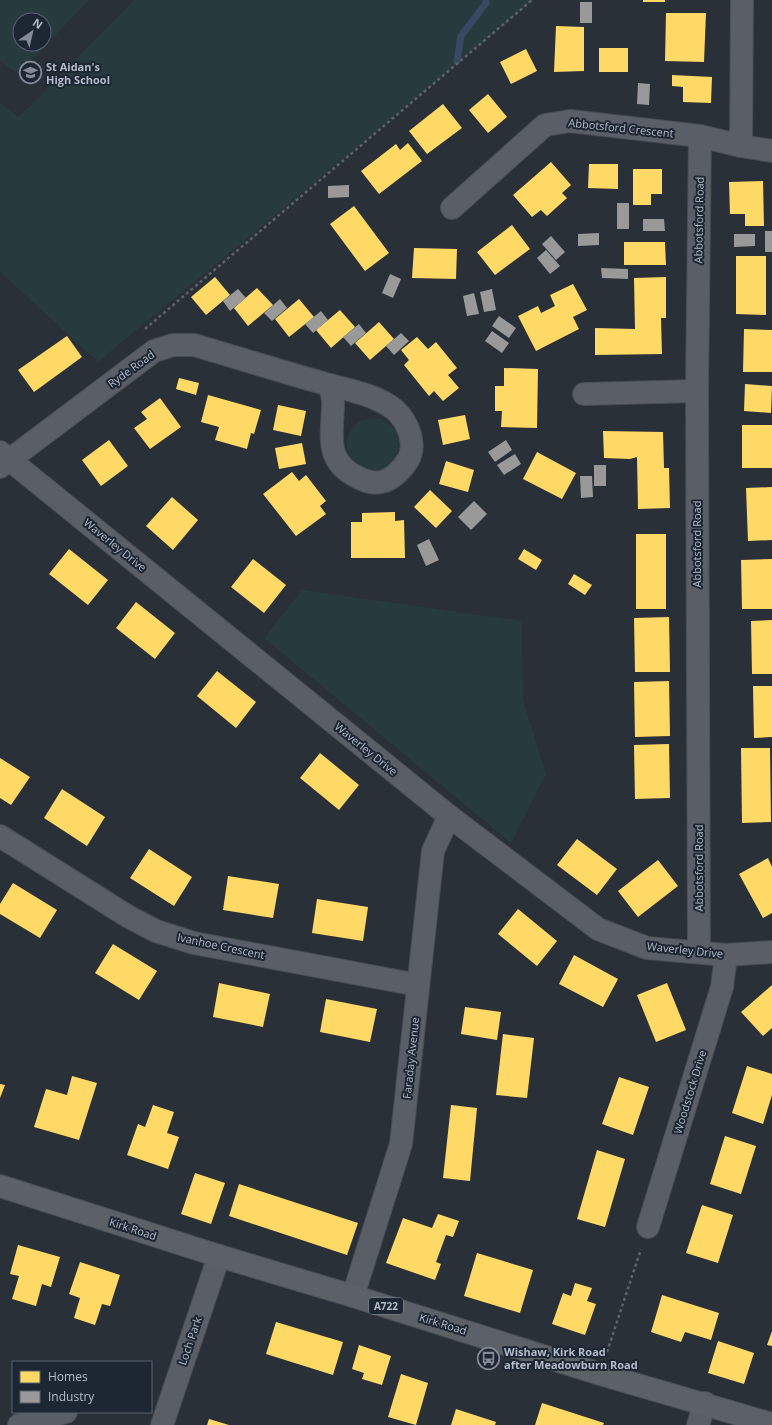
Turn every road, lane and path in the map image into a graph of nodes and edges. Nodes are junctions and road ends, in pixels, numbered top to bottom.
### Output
1 (532, 0) edge
2 (742, 0) edge
3 (700, 136) junction
4 (741, 146) junction
5 (772, 151) edge
6 (452, 208) dead end
7 (142, 332) dead end
8 (330, 385) junction
9 (697, 391) junction
10 (584, 394) dead end
11 (3, 460) edge
12 (448, 816) junction
13 (0, 836) edge
14 (699, 952) junction
15 (772, 952) edge
16 (726, 955) junction
17 (418, 985) junction
18 (0, 1186) edge
19 (648, 1227) joint
20 (219, 1256) junction
21 (353, 1296) junction
22 (600, 1374) junction
23 (160, 1402) edge
24 (704, 1403) junction
25 (62, 1413) edge
26 (772, 1424) edge
27 (19, 1425) edge
28 (162, 1425) edge
29 (698, 1425) edge

1 - 7 path
2 - 4 street
3 - 4 street, Abbotsford Crescent
3 - 6 street, Abbotsford Crescent
3 - 9 street, Abbotsford Road
4 - 5 street, Abbotsford Crescent
8 - 8 street, Ryde Road
8 - 11 street, Ryde Road
9 - 10 street
9 - 14 street, Abbotsford Road
11 - 12 street, Waverley Drive
12 - 14 street, Waverley Drive
12 - 17 street, Faraday Avenue
13 - 17 street, Ivanhoe Crescent
14 - 16 street, Waverley Drive
15 - 16 street, Waverley Drive
16 - 19 street, Woodstock Drive
17 - 21 street, Faraday Avenue
18 - 20 main road, Kirk Road / A722
19 - 22 path
20 - 21 main road, Kirk Road / A722
20 - 23 street, Loch Park
21 - 22 main road, Kirk Road / A722
22 - 24 main road, Kirk Road / A722
23 - 28 street, Loch Park
24 - 26 main road, Kirk Road / A722
24 - 29 street
25 - 27 street

